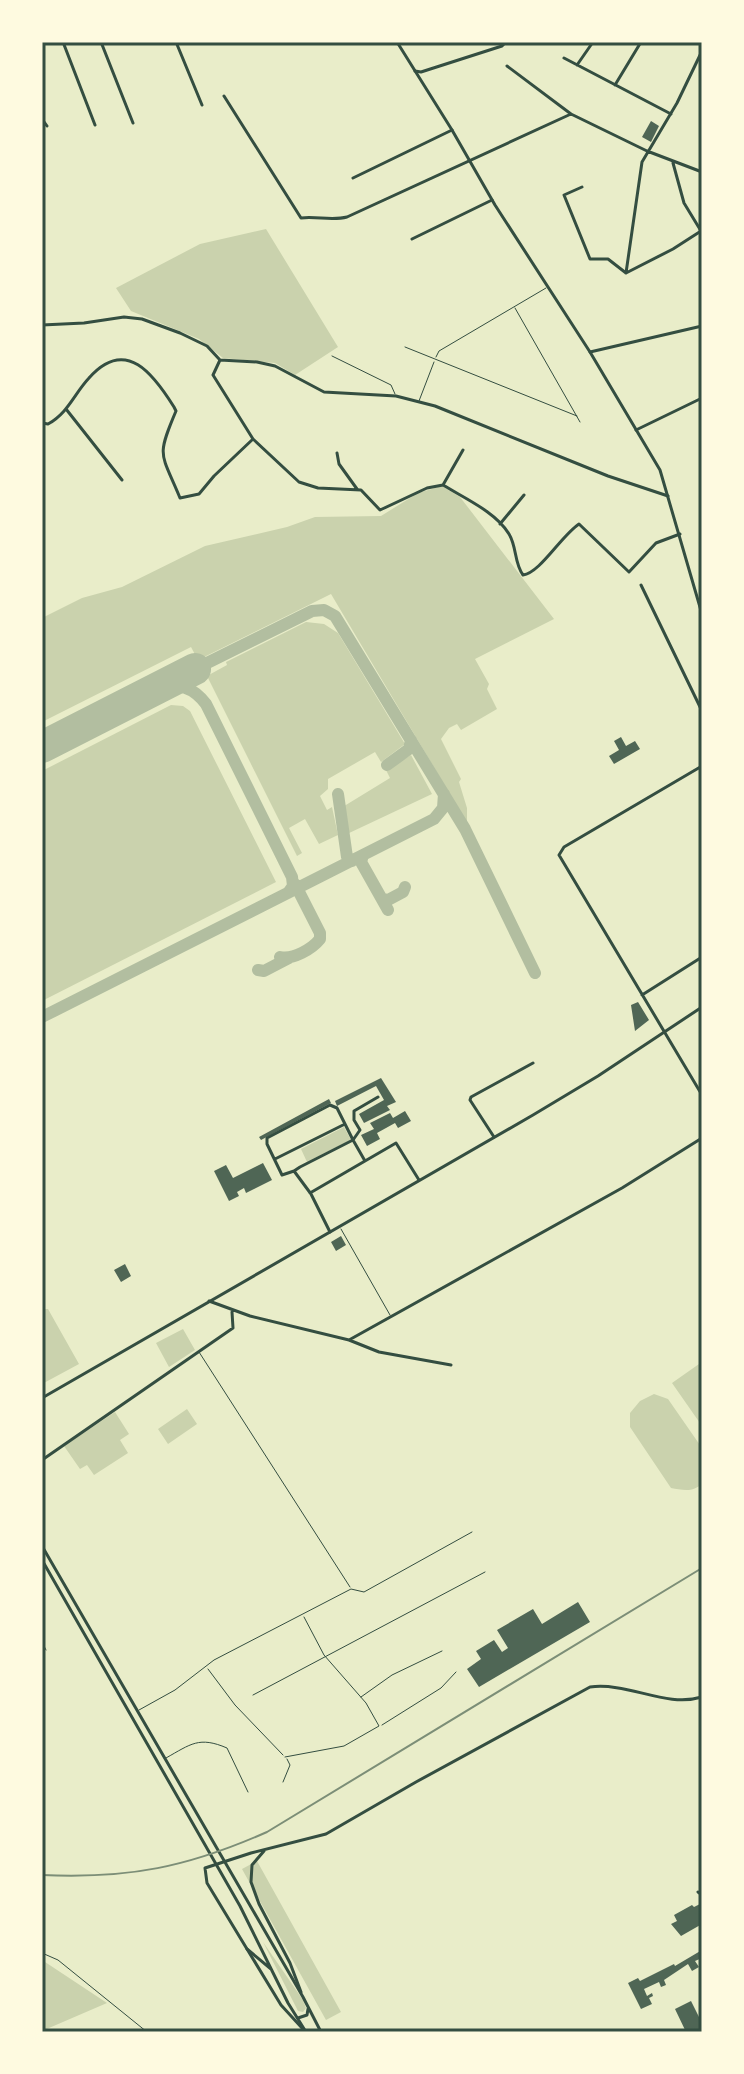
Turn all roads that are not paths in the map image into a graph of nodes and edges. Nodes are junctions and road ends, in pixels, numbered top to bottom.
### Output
1 (63, 42) edge
2 (101, 42) edge
3 (176, 42) edge
4 (397, 42) edge
5 (506, 42) edge
6 (593, 42) edge
7 (641, 42) edge
8 (702, 51) edge
9 (564, 58) dead end
10 (577, 65) junction
11 (507, 66) dead end
12 (415, 71) junction
13 (615, 85) junction
14 (224, 96) dead end
15 (202, 105) dead end
16 (571, 114) junction
17 (671, 114) junction
18 (42, 119) edge
19 (133, 123) dead end
20 (95, 125) dead end
21 (47, 126) dead end
22 (452, 130) junction
23 (647, 151) junction
24 (470, 161) junction
25 (672, 161) junction
26 (702, 172) edge
27 (353, 178) dead end
28 (582, 187) dead end
29 (492, 200) junction
30 (701, 232) edge
31 (412, 239) dead end
32 (626, 273) junction
33 (548, 286) junction
34 (513, 306) junction
35 (42, 319) edge
36 (44, 325) edge
37 (702, 326) edge
38 (405, 347) dead end
39 (590, 352) junction
40 (332, 356) dead end
41 (220, 360) junction
42 (435, 360) junction
43 (396, 396) junction
44 (702, 398) edge
45 (419, 401) junction
46 (66, 409) junction
47 (577, 416) junction
48 (580, 422) dead end
49 (45, 423) edge
50 (42, 429) edge
51 (636, 430) junction
52 (253, 439) junction
53 (463, 450) dead end
54 (337, 453) dead end
55 (122, 480) dead end
56 (443, 485) junction
57 (357, 489) junction
58 (524, 495) dead end
59 (668, 496) junction
60 (500, 524) junction
61 (680, 534) junction
62 (641, 585) dead end
63 (702, 614) edge
64 (702, 711) edge
65 (702, 766) edge
66 (702, 957) edge
67 (642, 995) junction
68 (702, 1007) edge
69 (664, 1032) junction
70 (533, 1063) dead end
71 (702, 1095) edge
72 (378, 1097) dead end
73 (345, 1124) junction
74 (494, 1137) junction
75 (702, 1138) edge
76 (353, 1140) junction
77 (275, 1159) junction
78 (365, 1161) junction
79 (294, 1171) junction
80 (419, 1180) junction
81 (310, 1193) junction
82 (339, 1226) junction
83 (330, 1232) junction
84 (209, 1301) junction
85 (231, 1311) junction
86 (391, 1318) junction
87 (349, 1340) junction
88 (198, 1351) junction
89 (451, 1365) dead end
90 (42, 1398) edge
91 (42, 1460) edge
92 (472, 1532) dead end
93 (42, 1546) edge
94 (42, 1560) edge
95 (485, 1572) dead end
96 (351, 1589) junction
97 (303, 1615) junction
98 (42, 1642) edge
99 (46, 1650) dead end
100 (442, 1651) dead end
101 (324, 1655) junction
102 (207, 1667) junction
103 (456, 1672) dead end
104 (253, 1695) dead end
105 (702, 1697) edge
106 (360, 1698) junction
107 (136, 1711) junction
108 (379, 1726) junction
109 (285, 1757) junction
110 (164, 1759) junction
111 (283, 1782) dead end
112 (248, 1792) dead end
113 (267, 1849) junction
114 (247, 1949) junction
115 (42, 1953) edge
116 (272, 1969) junction
117 (303, 1997) junction
118 (308, 2008) junction
119 (295, 2016) junction
120 (304, 2031) edge
121 (147, 2032) edge
122 (321, 2032) edge

1 - 20 street
2 - 19 street
3 - 15 street
4 - 12 street
5 - 12 street
6 - 10 street
7 - 13 street
8 - 17 street
9 - 10 street
10 - 13 street
11 - 16 street
12 - 22 street
13 - 17 street
14 - 24 street
16 - 23 street
16 - 24 street
17 - 23 street
18 - 21 street
22 - 24 street
22 - 27 street
23 - 25 street
23 - 32 street
24 - 29 street
25 - 26 street
25 - 30 street
28 - 32 street
29 - 31 street
29 - 33 street
30 - 32 street
33 - 34 lane
33 - 39 street
34 - 42 lane
34 - 47 lane
35 - 36 street
36 - 41 street
37 - 39 street
38 - 42 lane
39 - 51 street
40 - 43 lane
41 - 43 street
41 - 52 street
42 - 45 lane
42 - 47 lane
43 - 45 street
44 - 51 street
45 - 59 street
46 - 49 street
46 - 52 street
46 - 55 street
47 - 48 lane
49 - 50 street
51 - 59 street
52 - 57 street
53 - 56 street
54 - 57 street
56 - 57 street
56 - 60 street
58 - 60 street
59 - 61 street
60 - 61 street
61 - 63 street
62 - 64 street
65 - 67 street
66 - 67 street
67 - 69 street
68 - 69 street
69 - 71 street
69 - 74 street
70 - 74 street
72 - 76 street
73 - 76 street
73 - 77 street
73 - 77 street
74 - 80 street
75 - 86 street
76 - 78 street
76 - 79 street
77 - 79 street
78 - 80 street
78 - 81 street
79 - 81 street
80 - 82 street
81 - 83 street
82 - 83 street
82 - 86 lane
83 - 84 street
84 - 85 street
84 - 90 street
85 - 87 street
85 - 88 street
86 - 87 street
87 - 89 street
88 - 91 street
88 - 96 lane
92 - 96 lane
93 - 107 street
94 - 116 street
95 - 101 lane
96 - 97 lane
97 - 101 lane
97 - 102 lane
98 - 99 lane
100 - 106 lane
101 - 104 lane
101 - 106 lane
102 - 107 lane
102 - 109 lane
103 - 108 lane
105 - 113 street
106 - 108 lane
107 - 110 street
108 - 109 lane
109 - 111 lane
110 - 112 lane
110 - 117 street
113 - 114 street
113 - 117 street
114 - 116 street
114 - 120 street
115 - 121 lane
116 - 119 street
117 - 118 street
118 - 119 street
118 - 122 street
119 - 120 street

